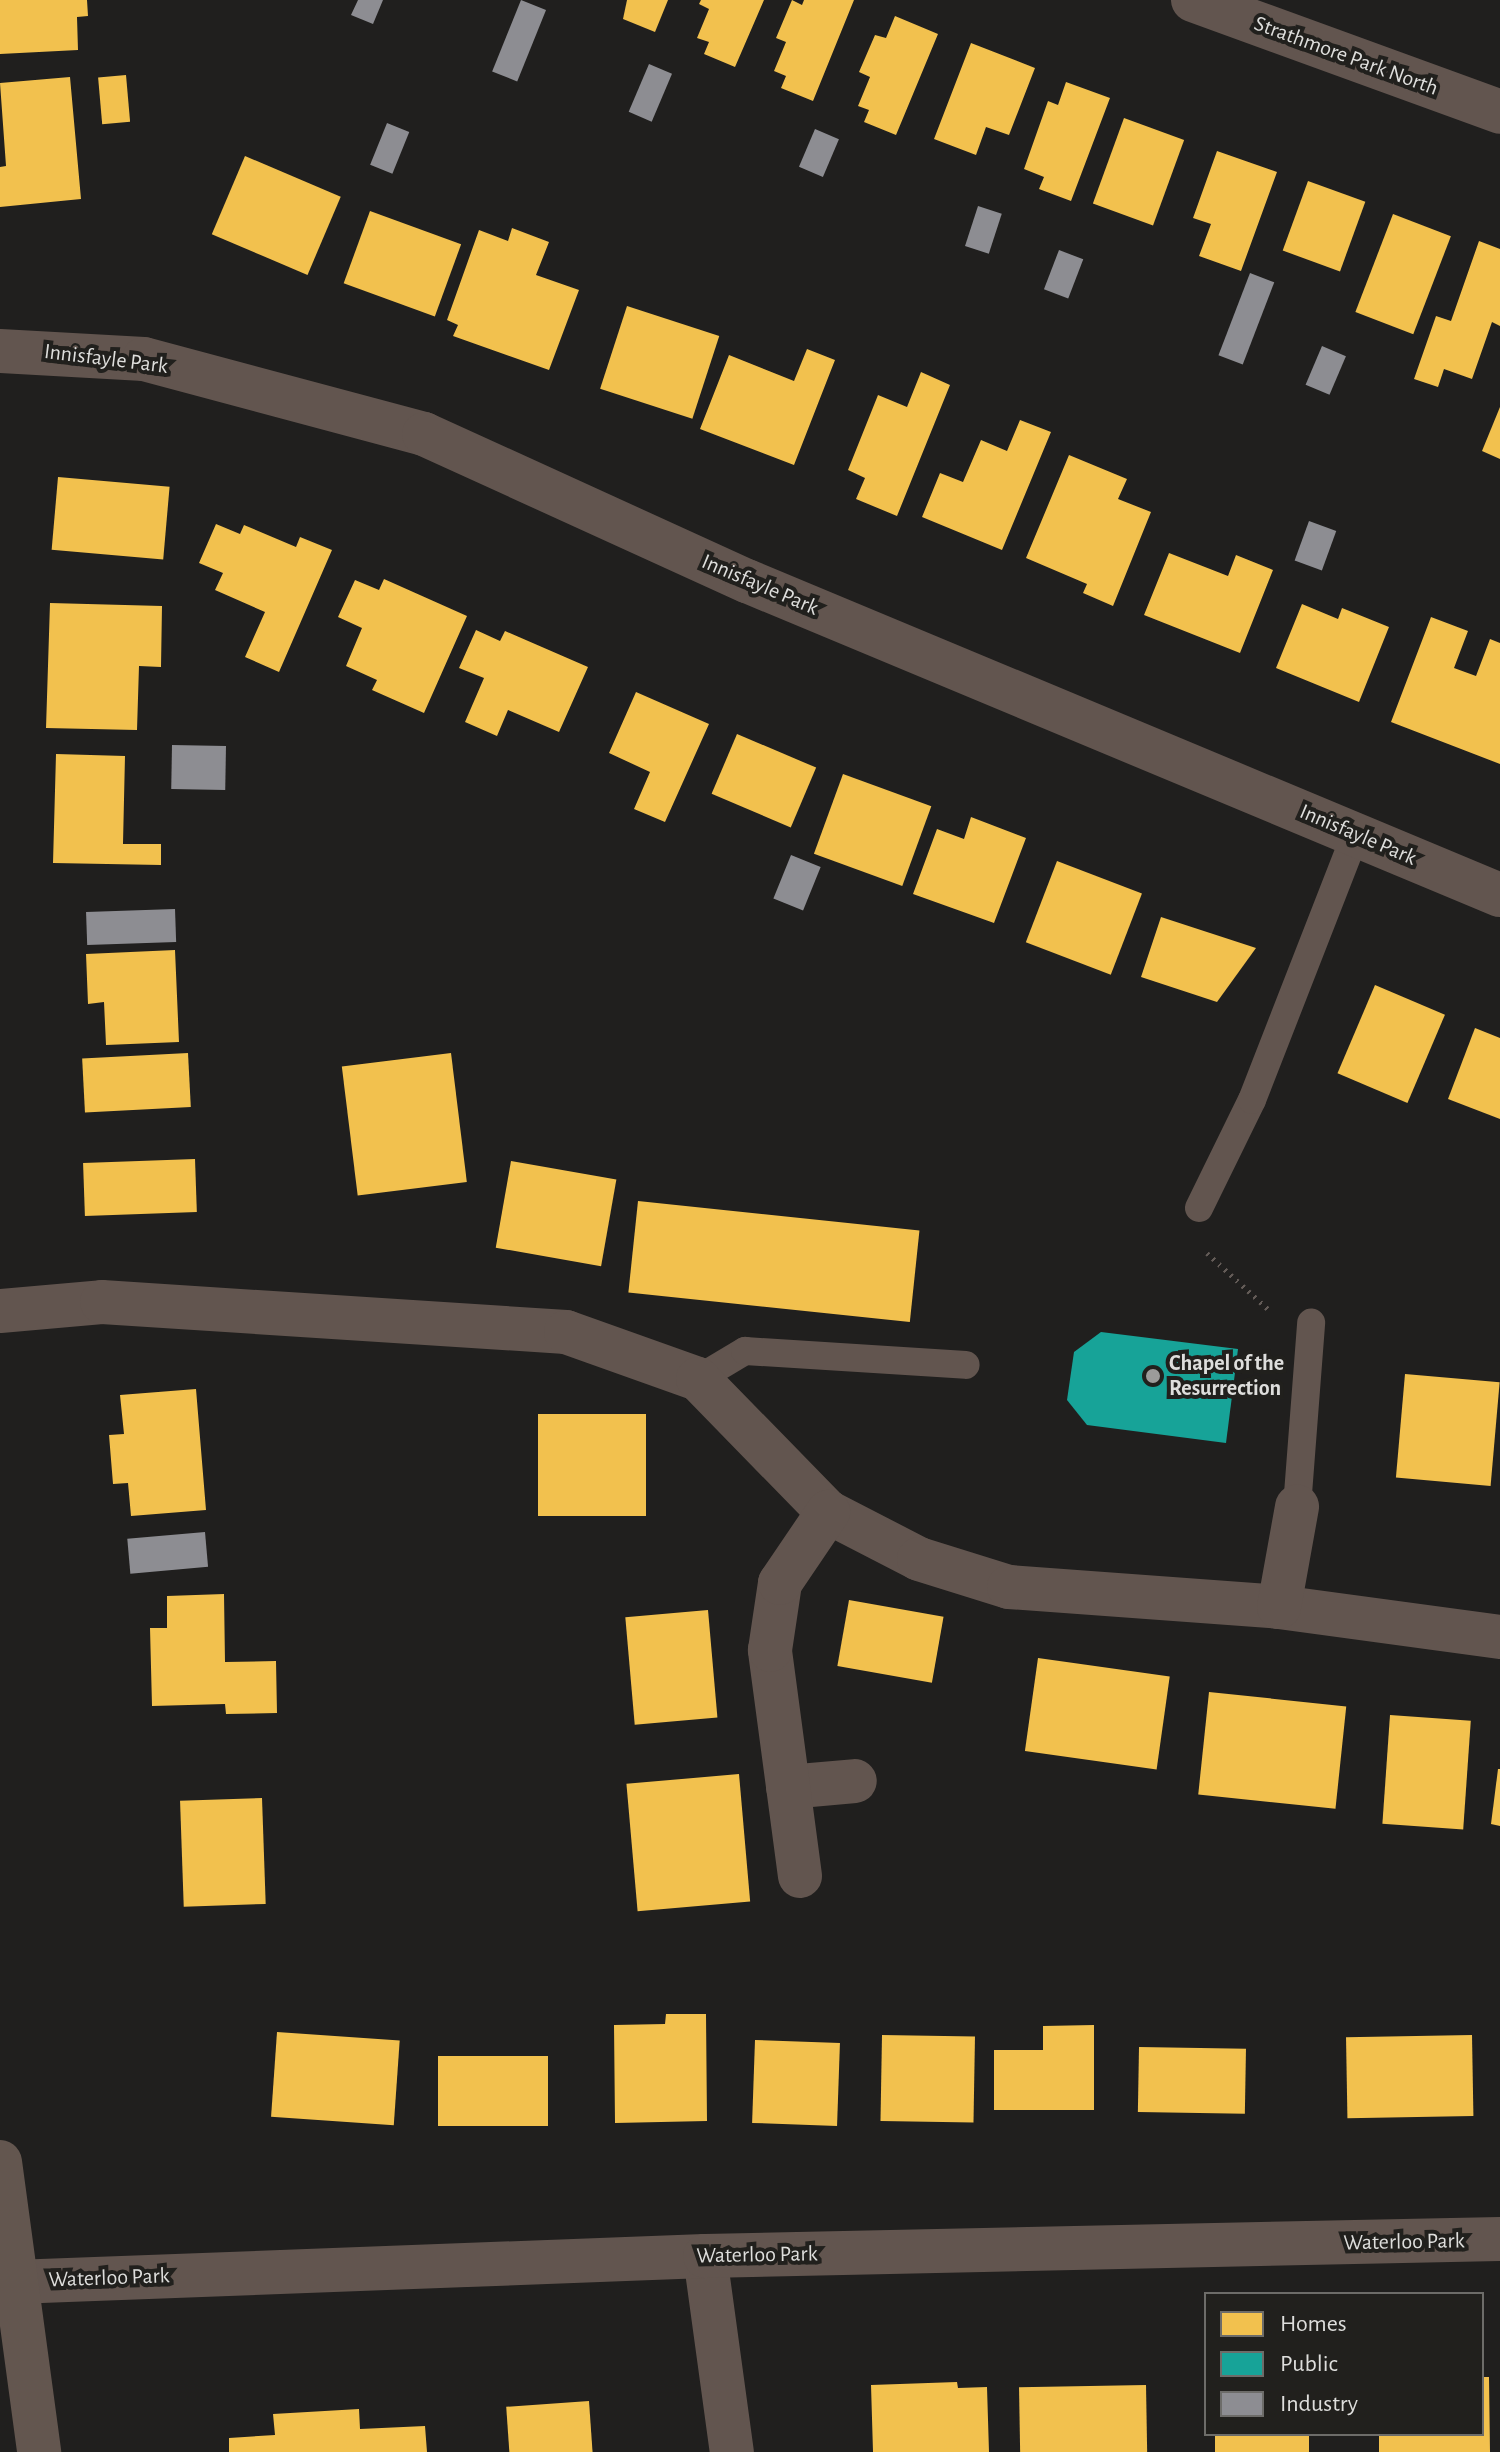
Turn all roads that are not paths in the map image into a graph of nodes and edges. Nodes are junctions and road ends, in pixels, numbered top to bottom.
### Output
1 (1193, 0) edge
2 (1500, 112) edge
3 (0, 351) edge
4 (1356, 833) junction
5 (1500, 895) edge
6 (1199, 1208) road end
7 (0, 1311) edge
8 (1311, 1323) road end
9 (966, 1365) dead end
10 (698, 1379) junction
11 (1297, 1507) joint
12 (828, 1512) junction
13 (1279, 1607) junction
14 (1500, 1637) edge
15 (855, 1781) dead end
16 (788, 1787) junction
17 (800, 1876) dead end
18 (0, 2162) edge
19 (1500, 2239) edge
20 (705, 2256) junction
21 (14, 2282) junction
22 (39, 2452) edge
23 (732, 2452) edge

1 - 2 street, Strathmore Park North
3 - 4 street, Innisfayle Park
4 - 5 street, Innisfayle Park
4 - 6 lane
7 - 10 street
8 - 11 lane
9 - 10 lane
10 - 12 street
11 - 13 street
12 - 13 street
12 - 16 street
13 - 14 street
15 - 16 street
16 - 17 street
18 - 21 main road
19 - 20 street, Waterloo Park
20 - 21 street, Waterloo Park
20 - 23 street
21 - 22 main road

